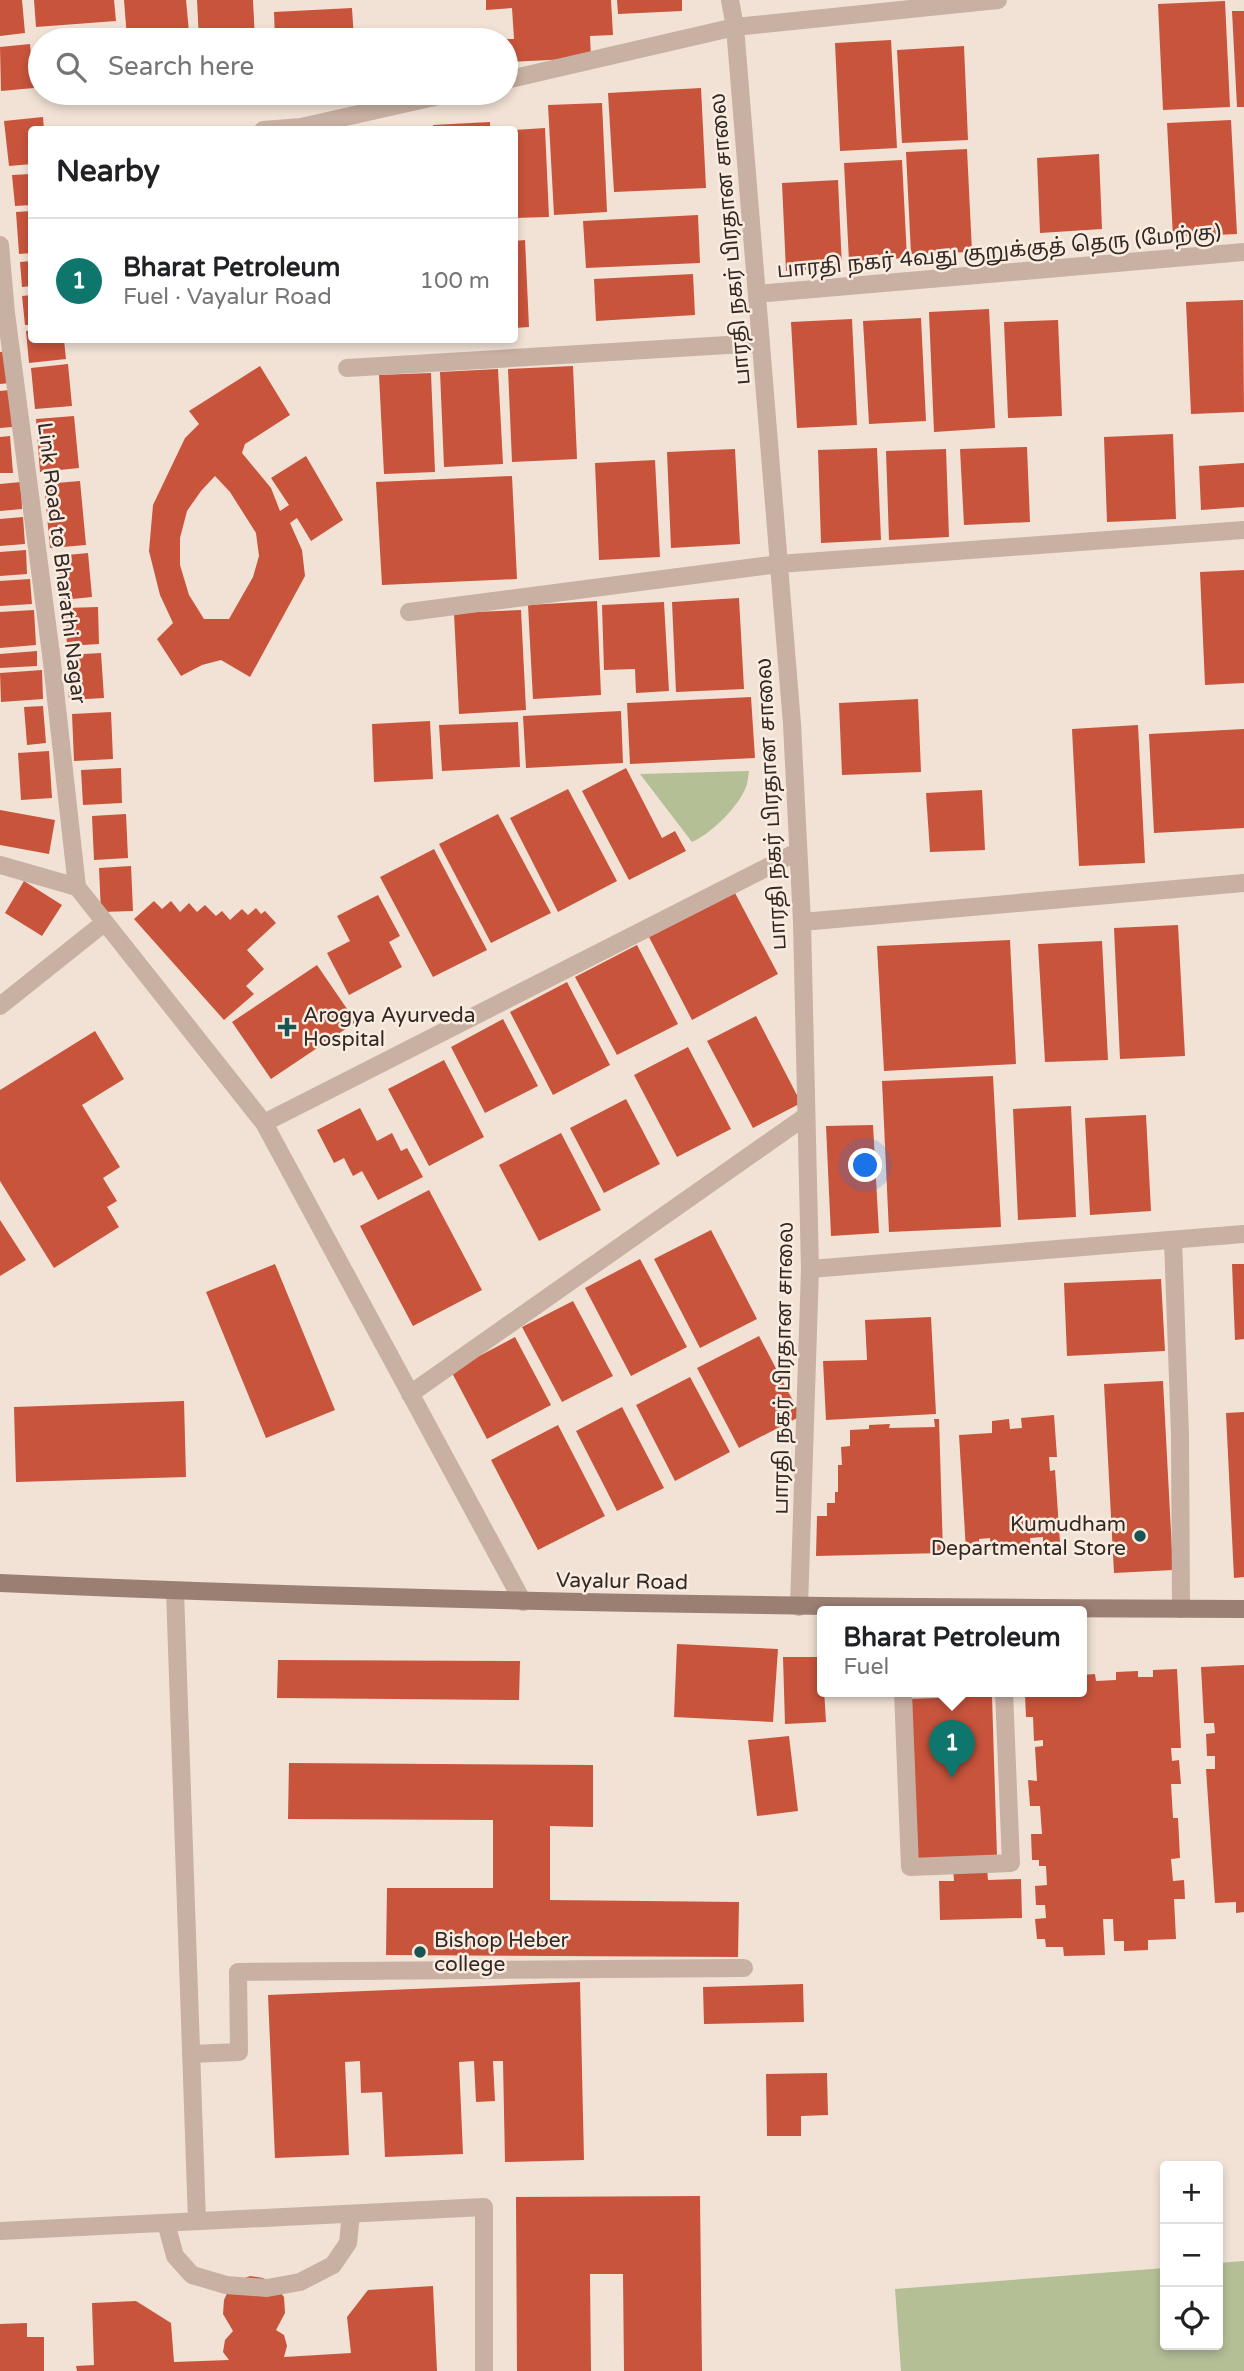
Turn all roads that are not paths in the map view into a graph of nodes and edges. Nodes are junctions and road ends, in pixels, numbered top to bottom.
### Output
1 (730, 0) edge
2 (998, 0) edge
3 (735, 27) junction
4 (518, 77) edge
5 (399, 105) edge
6 (305, 126) edge
7 (0, 245) edge
8 (1244, 253) edge
9 (757, 294) junction
10 (761, 343) junction
11 (347, 368) dead end
12 (1244, 530) edge
13 (779, 564) junction
14 (409, 612) dead end
15 (797, 852) junction
16 (0, 865) edge
17 (1244, 883) edge
18 (77, 887) junction
19 (802, 922) junction
20 (104, 923) junction
21 (0, 1006) edge
22 (806, 1116) junction
23 (264, 1123) junction
24 (1244, 1234) edge
25 (1173, 1240) junction
26 (810, 1269) junction
27 (410, 1394) junction
28 (0, 1583) edge
29 (175, 1591) junction
30 (523, 1602) junction
31 (799, 1607) junction
32 (817, 1607) edge
33 (1181, 1609) junction
34 (1244, 1609) edge
35 (1087, 1610) edge
36 (903, 1697) edge
37 (1004, 1697) edge
38 (744, 1968) dead end
39 (191, 2054) junction
40 (351, 2214) junction
41 (197, 2221) junction
42 (166, 2223) junction
43 (0, 2231) edge
44 (484, 2371) edge

1 - 3 street, பாரதி நகர் பிரதான சாலை
2 - 3 street
3 - 4 street
3 - 9 street, பாரதி நகர் பிரதான சாலை
5 - 6 street
7 - 18 street, Link Road to Bharathi Nagar
8 - 9 street, பாரதி நகர் 4வது குறுக்குத் தெரு (மேற்கு)
9 - 10 street, பாரதி நகர் பிரதான சாலை
10 - 11 street
10 - 13 street, பாரதி நகர் பிரதான சாலை
12 - 13 street
13 - 14 street
13 - 15 street, பாரதி நகர் பிரதான சாலை
15 - 19 street, பாரதி நகர் பிரதான சாலை
15 - 23 street
16 - 18 street
17 - 19 street
18 - 20 street
19 - 22 street, பாரதி நகர் பிரதான சாலை
20 - 21 street
20 - 23 street
22 - 26 street, பாரதி நகர் பிரதான சாலை
22 - 27 street
23 - 27 street
24 - 25 street
25 - 26 street
25 - 33 street
26 - 31 street, பாரதி நகர் பிரதான சாலை
27 - 30 street
28 - 29 main road, Vayalur Road
29 - 30 main road, Vayalur Road
29 - 39 street
30 - 31 main road, Vayalur Road
31 - 32 main road, Vayalur Road
33 - 34 main road, Vayalur Road
33 - 35 main road, Vayalur Road
36 - 37 street
38 - 39 street
39 - 41 street
40 - 41 street
40 - 42 street
40 - 44 street
41 - 42 street
42 - 43 street

